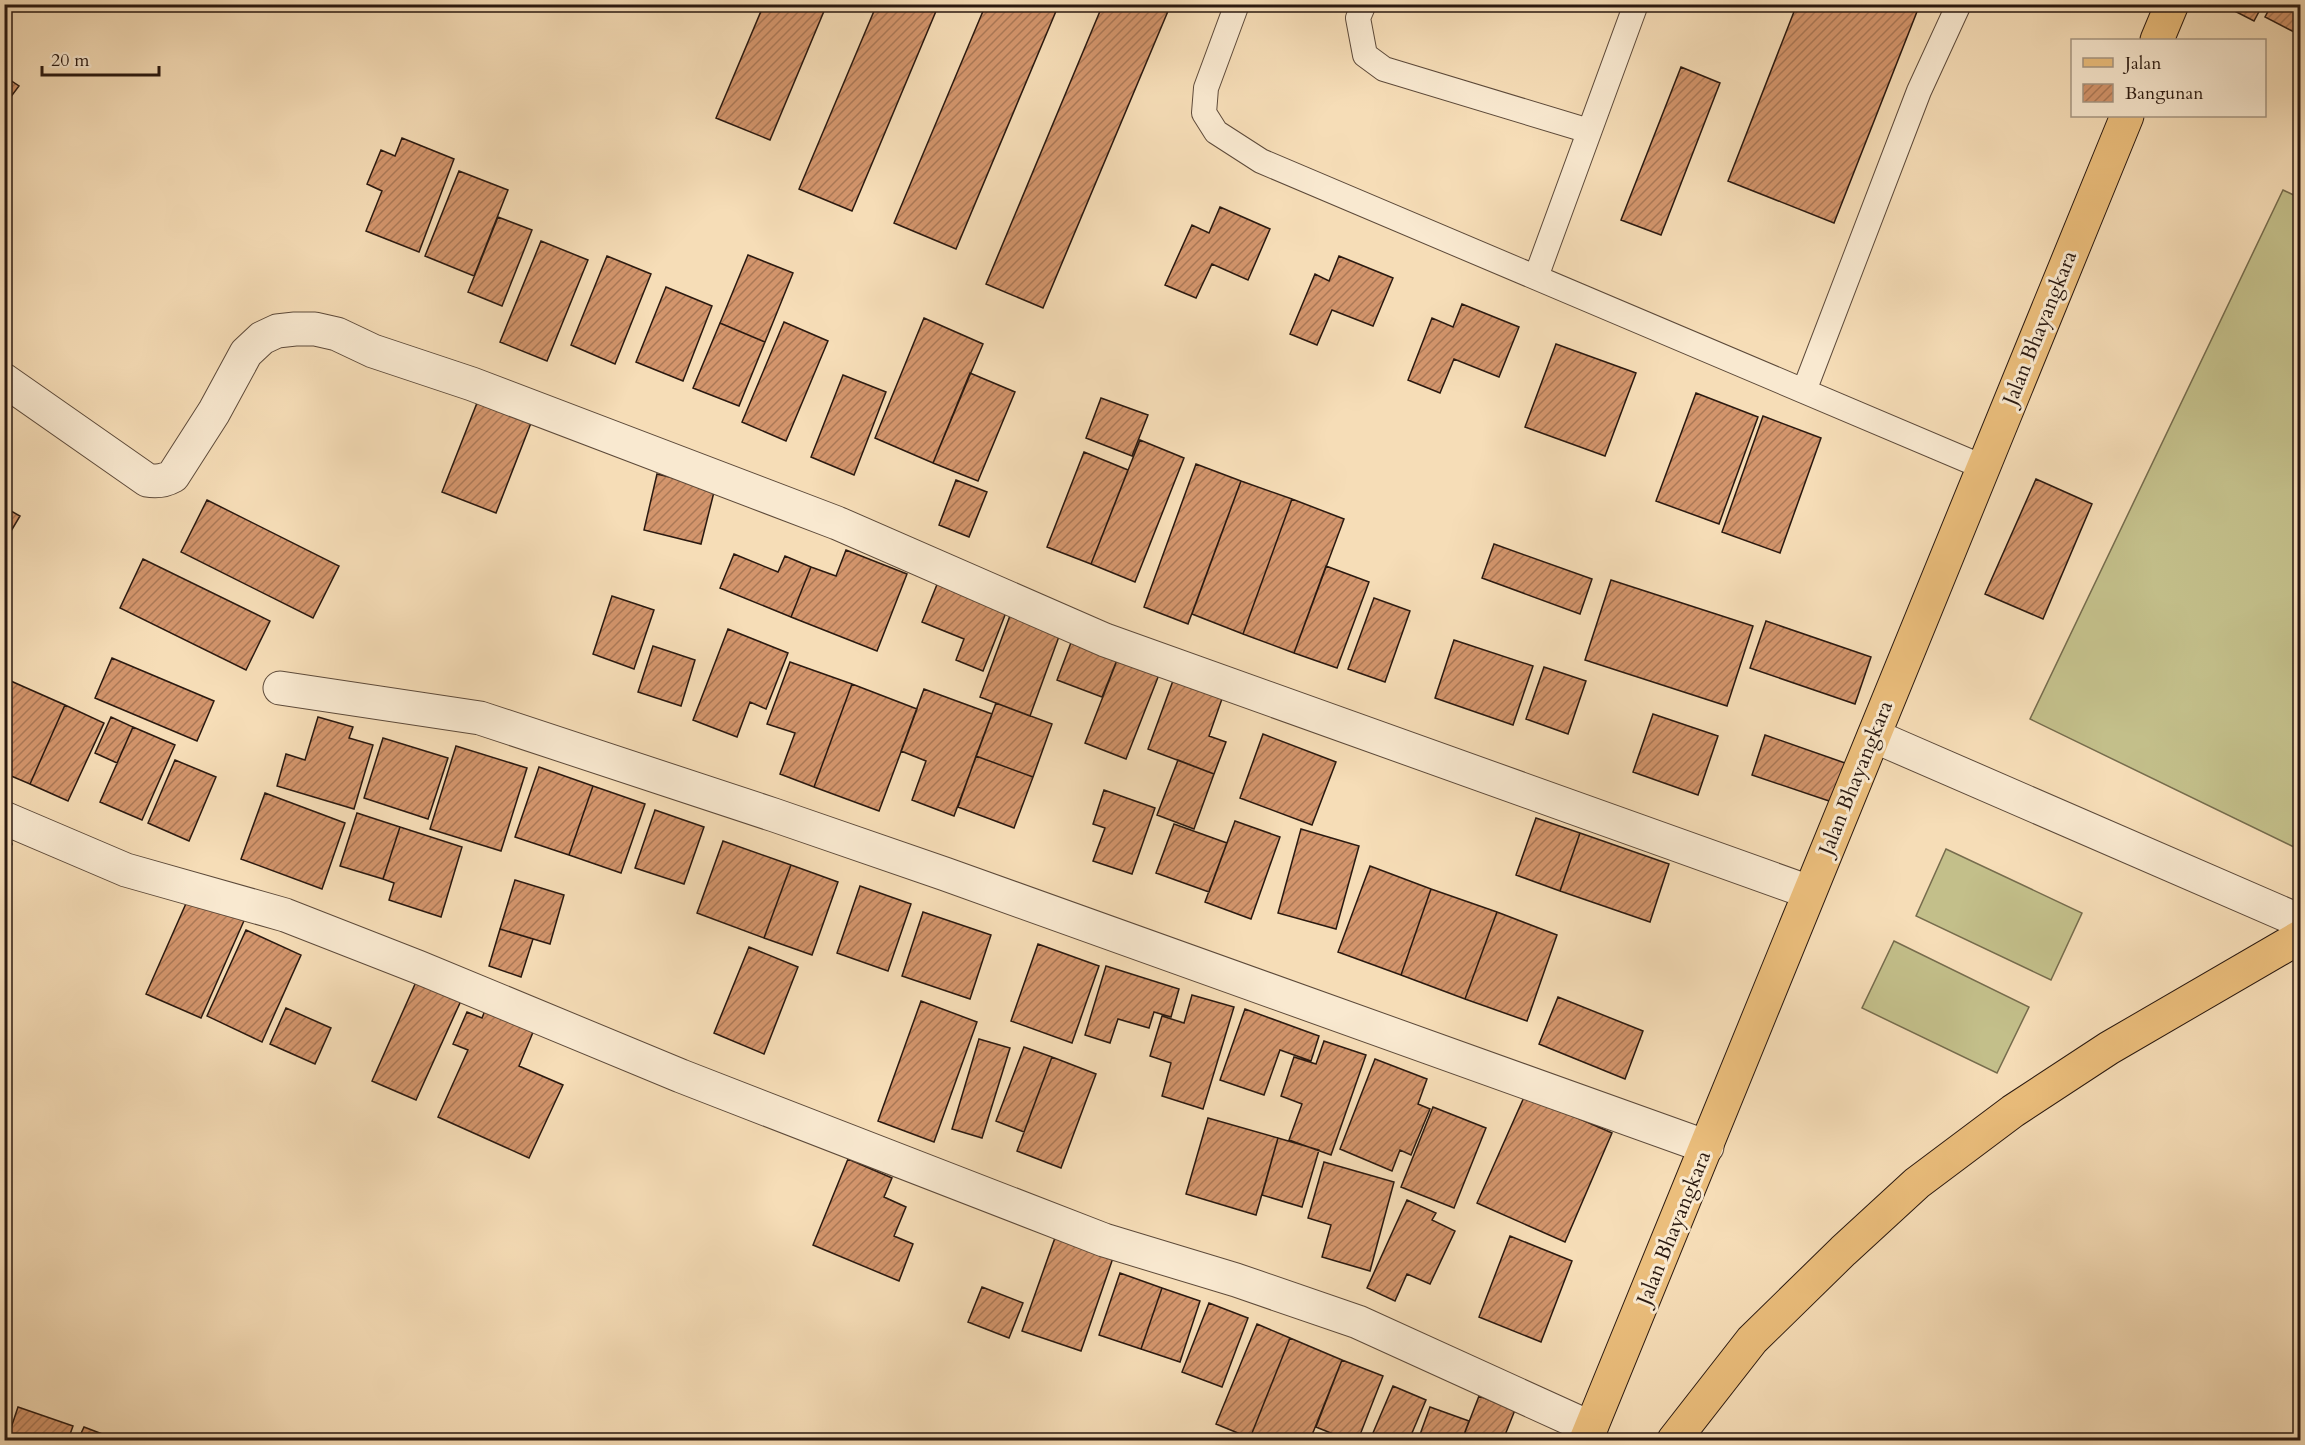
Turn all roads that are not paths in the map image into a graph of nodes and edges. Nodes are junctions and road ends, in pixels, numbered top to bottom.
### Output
1 (1237, 4) edge
2 (1364, 4) edge
3 (1636, 4) edge
4 (1959, 4) edge
5 (2172, 4) edge
6 (2157, 39) edge
7 (2127, 117) edge
8 (1590, 131) junction
9 (1536, 277) junction
10 (4, 380) edge
11 (1804, 391) junction
12 (1983, 467) junction
13 (280, 688) dead end
14 (1874, 736) junction
15 (4, 818) edge
16 (1809, 892) junction
17 (2301, 921) edge
18 (2301, 938) edge
19 (1707, 1147) junction
20 (1589, 1434) edge
21 (1674, 1440) edge

1 - 9 lane
2 - 8 lane
3 - 8 lane
4 - 11 lane
5 - 6 main road
7 - 12 main road, Jalan Bhayangkara
8 - 9 lane
9 - 11 lane
10 - 16 street
11 - 12 lane
12 - 14 main road, Jalan Bhayangkara
13 - 19 street
14 - 16 main road, Jalan Bhayangkara
14 - 17 street
15 - 20 street
16 - 19 main road, Jalan Bhayangkara
18 - 21 main road
19 - 20 main road, Jalan Bhayangkara

